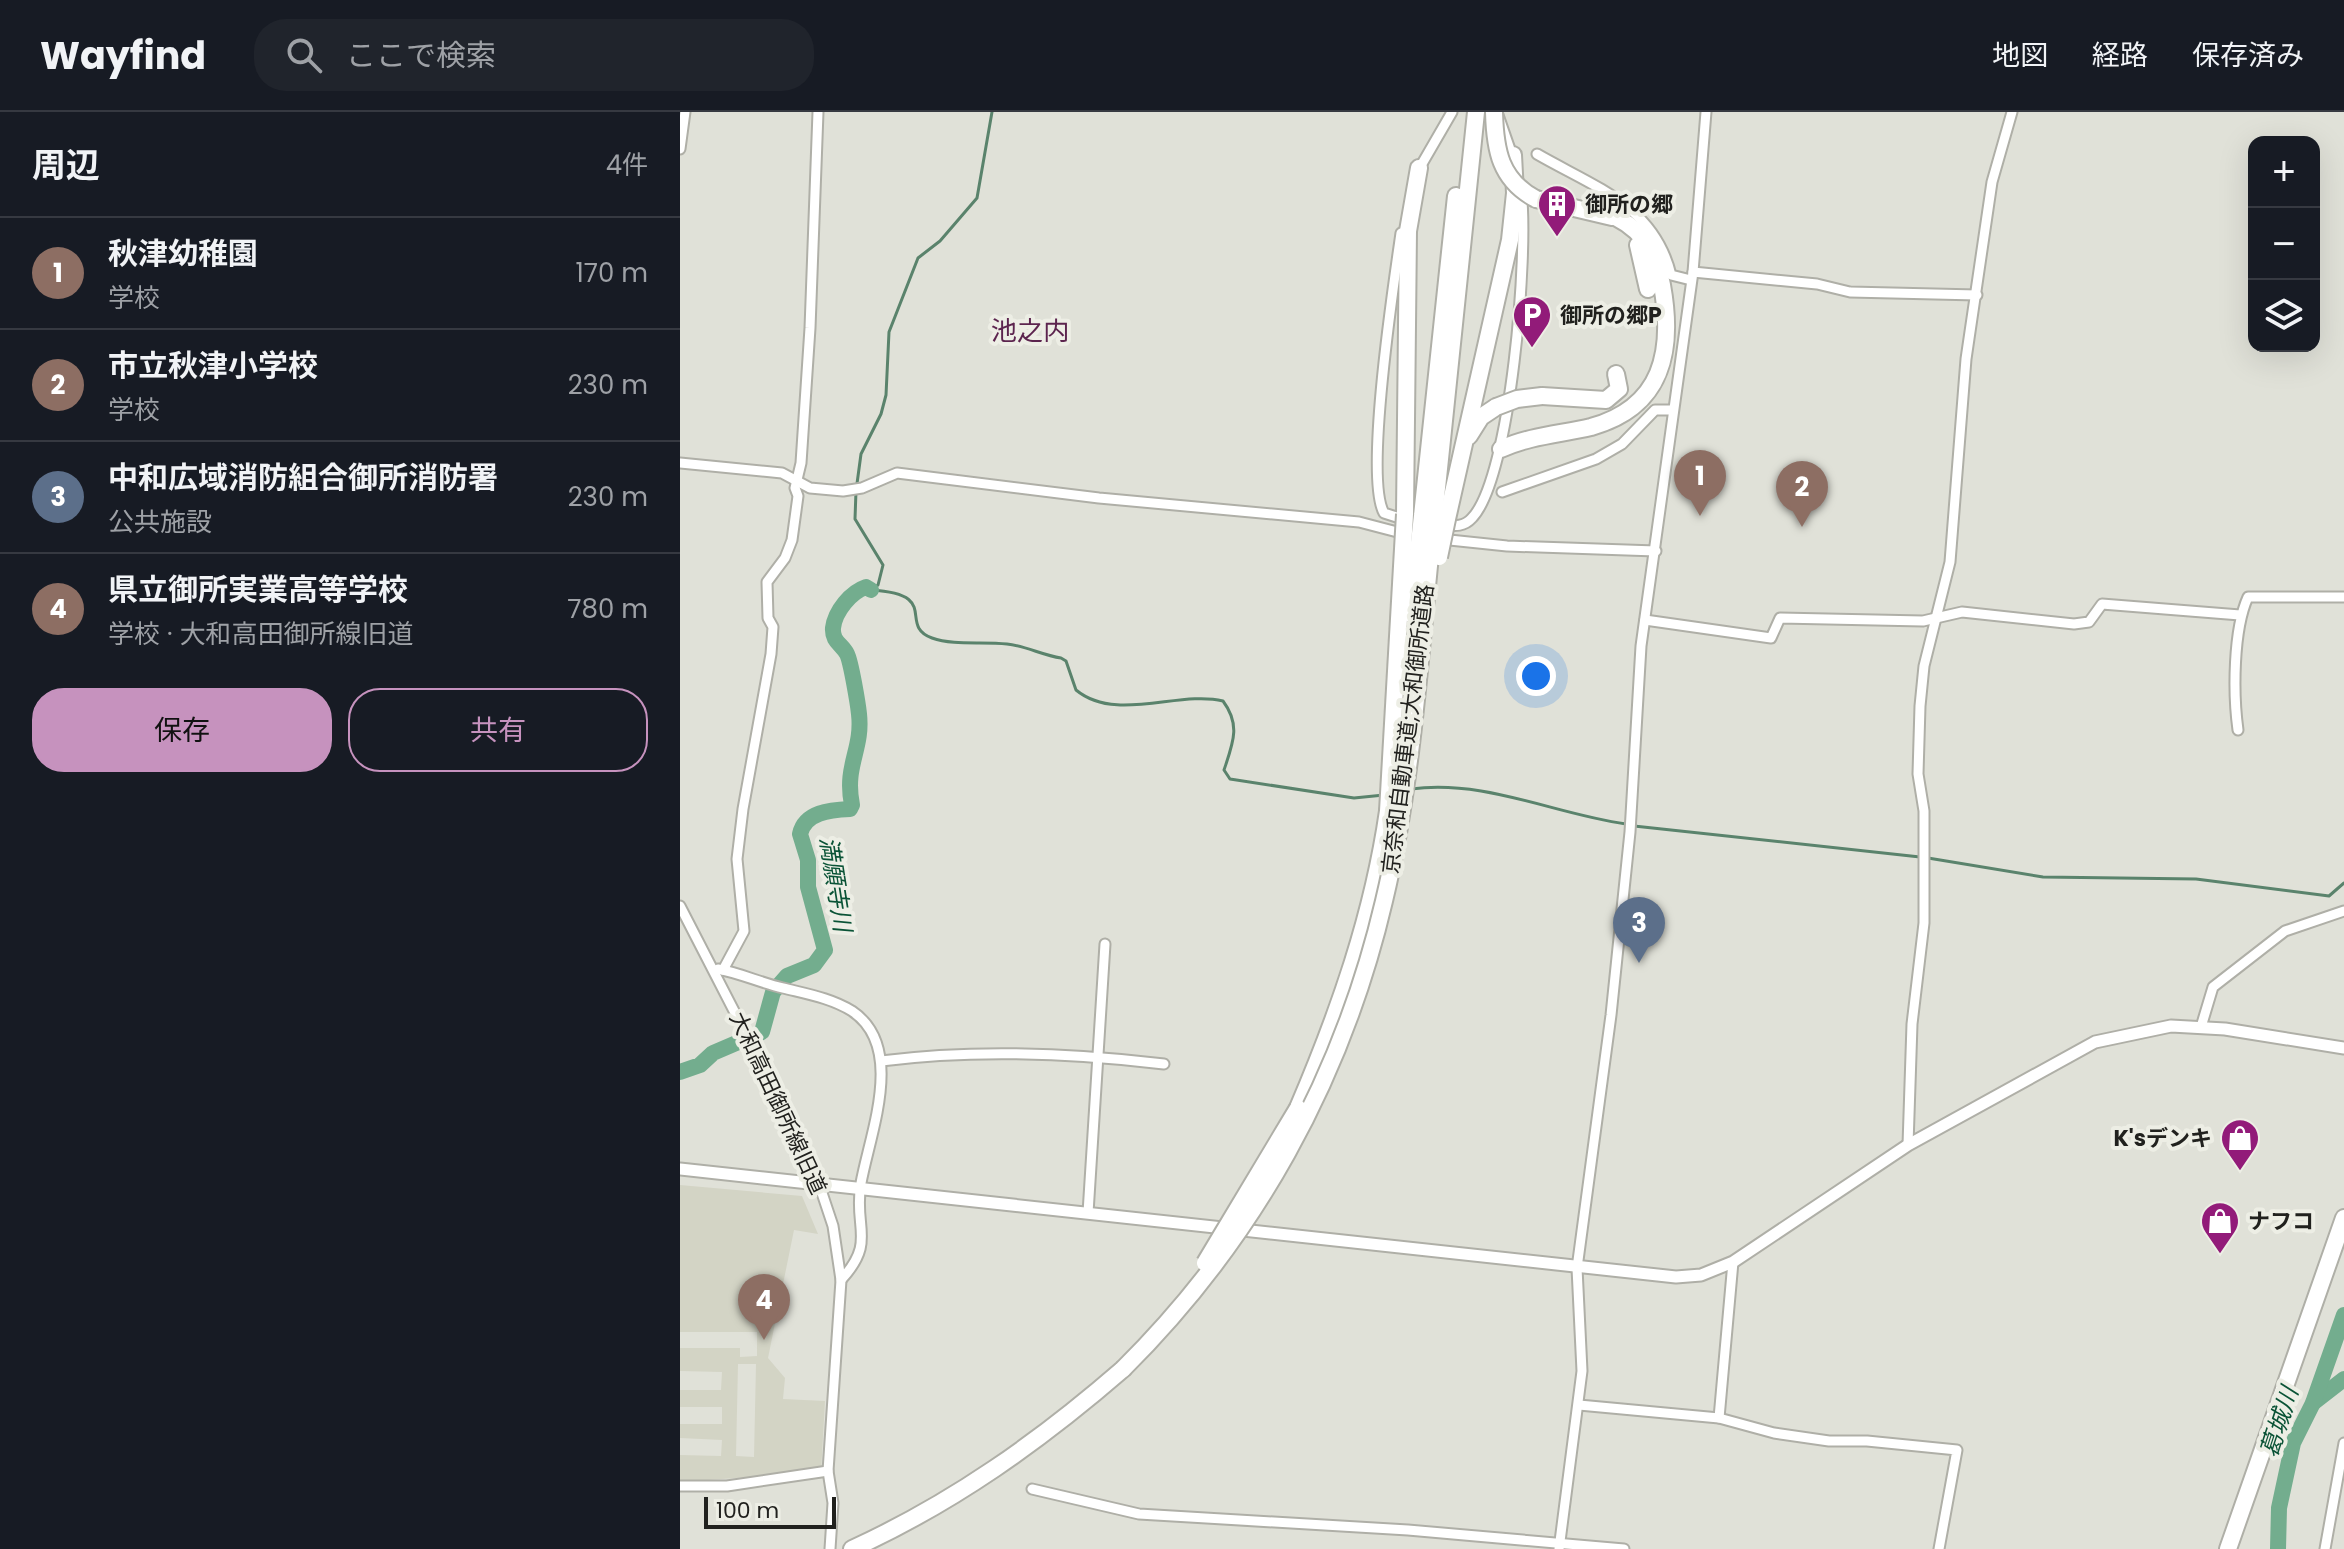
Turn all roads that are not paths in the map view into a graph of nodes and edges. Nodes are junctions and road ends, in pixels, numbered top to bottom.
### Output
1 (685, 112) edge
2 (818, 112) edge
3 (1452, 112) edge
4 (1465, 112) edge
5 (1476, 112) edge
6 (1496, 112) edge
7 (1706, 112) edge
8 (2012, 112) edge
9 (1468, 136) junction
10 (680, 149) edge
11 (1537, 154) dead end
12 (1513, 155) junction
13 (1419, 168) junction
14 (1605, 213) junction
15 (1692, 276) junction
16 (1648, 289) dead end
17 (1977, 295) junction
18 (1673, 410) junction
19 (1590, 427) junction
20 (1501, 449) junction
21 (1462, 452) junction
22 (680, 463) edge
23 (798, 482) junction
24 (1502, 492) dead end
25 (1427, 517) junction
26 (1656, 551) junction
27 (2344, 597) edge
28 (2240, 615) junction
29 (1936, 617) junction
30 (1645, 620) junction
31 (2238, 730) dead end
32 (680, 906) edge
33 (2344, 911) edge
34 (1105, 944) dead end
35 (718, 970) junction
36 (2201, 1027) junction
37 (2344, 1048) edge
38 (1098, 1056) junction
39 (881, 1061) junction
40 (1164, 1064) dead end
41 (1908, 1145) junction
42 (680, 1169) edge
43 (818, 1181) junction
44 (860, 1187) junction
45 (1088, 1213) junction
46 (2344, 1218) edge
47 (1733, 1262) junction
48 (1577, 1268) junction
49 (841, 1280) junction
50 (1123, 1369) junction
51 (1579, 1405) junction
52 (1719, 1418) junction
53 (2344, 1443) edge
54 (828, 1471) junction
55 (680, 1486) edge
56 (1032, 1489) dead end
57 (1560, 1548) edge
58 (830, 1549) edge
59 (852, 1549) edge
60 (1624, 1549) edge
61 (1939, 1549) edge
62 (2228, 1549) edge
63 (2325, 1549) edge

1 - 10 street
2 - 23 street
3 - 13 street
4 - 9 highway, 京奈和自動車道;大和御所道路
5 - 9 highway, 京奈和自動車道;大和御所道路
6 - 12 street
6 - 14 highway, bridge
7 - 15 street
8 - 17 street
9 - 25 highway, 京奈和自動車道;大和御所道路
11 - 15 street
12 - 20 street
12 - 21 highway
13 - 20 street
13 - 25 highway
14 - 16 highway
14 - 19 highway
15 - 17 street
15 - 18 street
17 - 29 street
18 - 24 street
18 - 26 street
19 - 20 highway
19 - 21 highway, bridge
21 - 25 highway
22 - 23 street
23 - 26 street
23 - 35 street
25 - 50 highway, 京奈和自動車道;大和御所道路, bridge
25 - 50 highway, 京奈和自動車道;大和御所道路, bridge
26 - 30 street
27 - 28 street
28 - 29 street
28 - 31 street
29 - 30 street
29 - 41 street
30 - 48 street
32 - 35 street, 大和高田御所線旧道
33 - 36 street
34 - 38 street
35 - 39 street
35 - 43 street, 大和高田御所線旧道
36 - 37 street
36 - 41 street
38 - 39 street
38 - 40 street
38 - 45 street
39 - 44 street
41 - 47 street
42 - 43 street
43 - 44 street
43 - 49 street, 大和高田御所線旧道
44 - 45 street
44 - 49 street
45 - 48 street
46 - 62 highway
47 - 48 street
47 - 52 street
48 - 51 street
49 - 54 street, 大和高田御所線旧道
50 - 59 highway, 京奈和自動車道;大和御所道路
51 - 52 street
51 - 57 street
52 - 61 street
53 - 63 street
54 - 55 street
54 - 58 street, 大和高田御所線旧道
56 - 57 street
57 - 60 street

